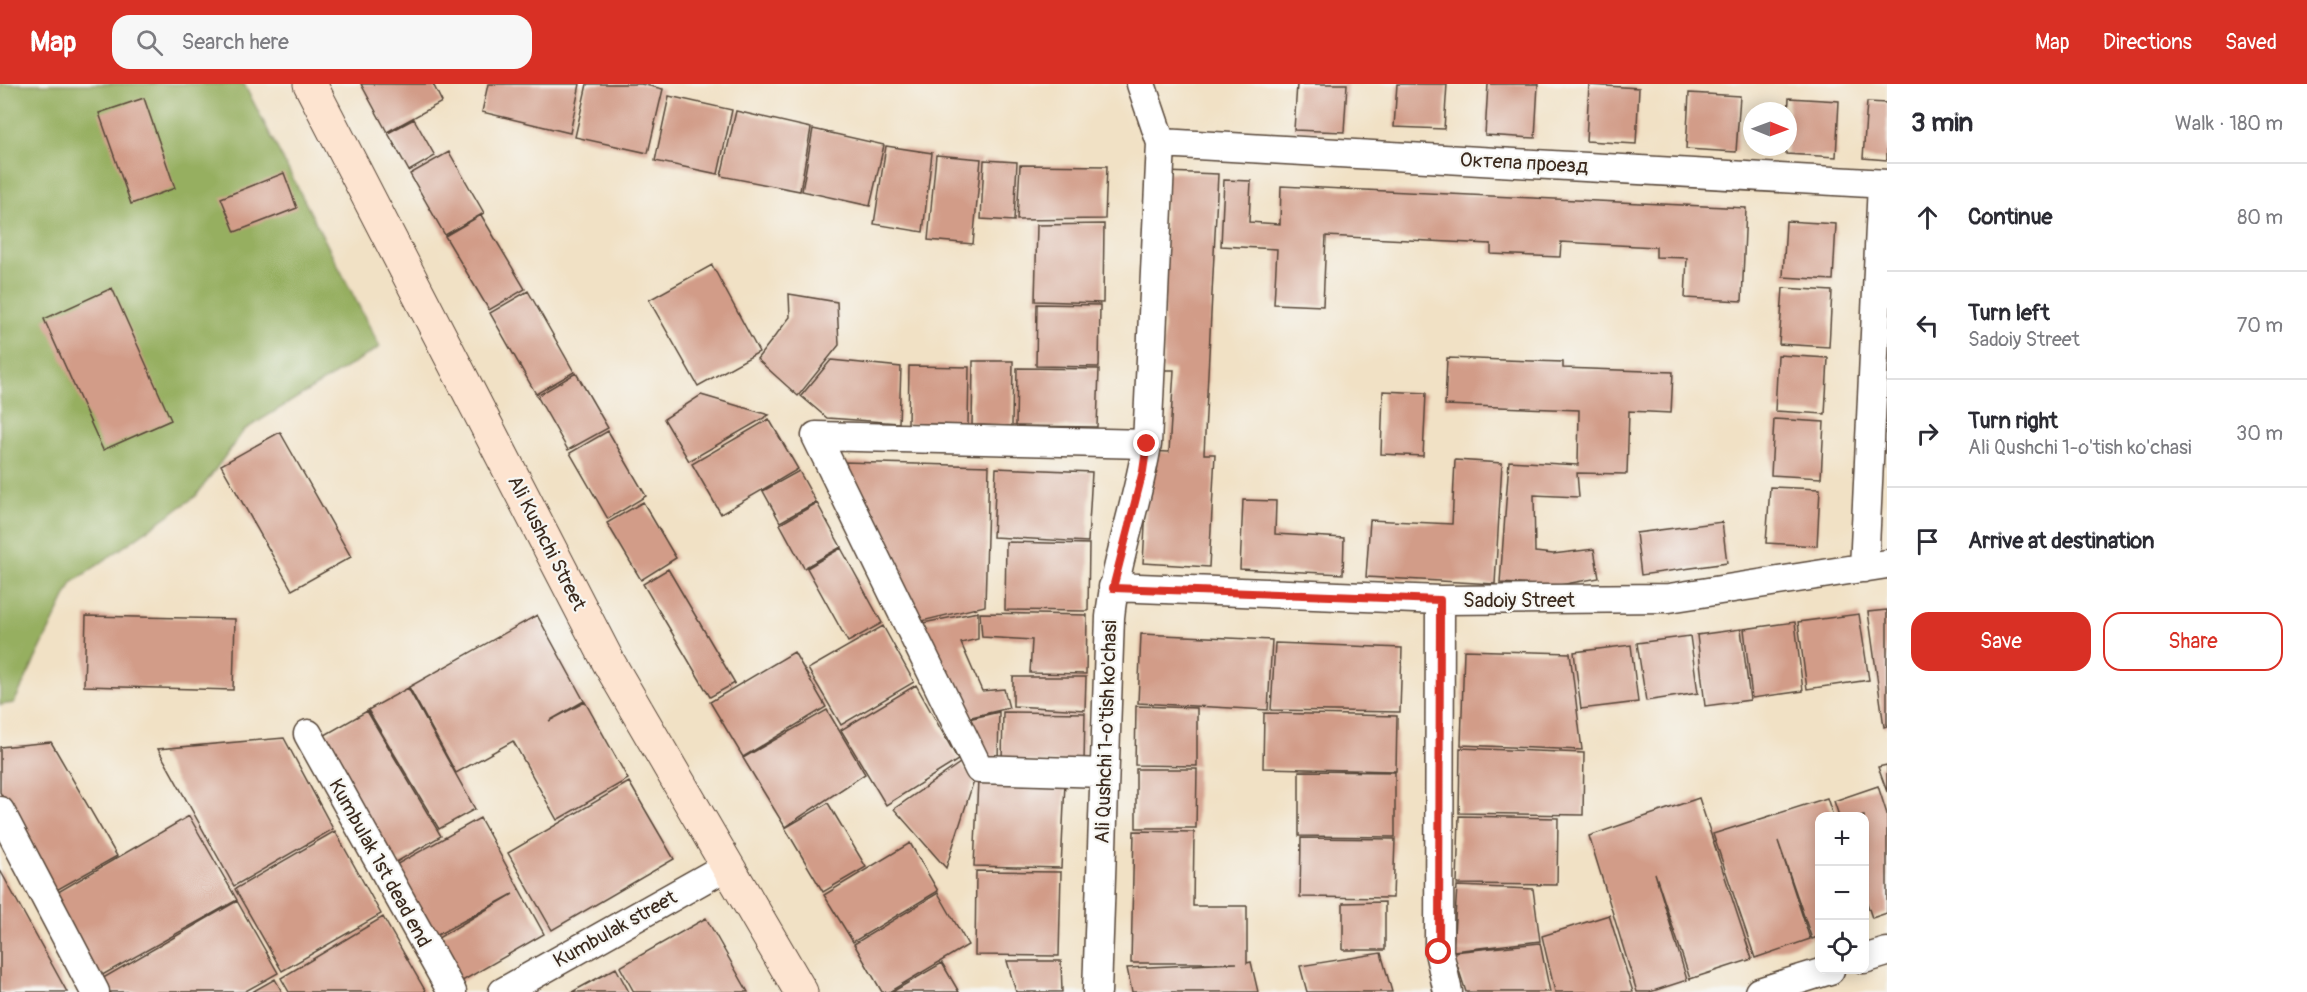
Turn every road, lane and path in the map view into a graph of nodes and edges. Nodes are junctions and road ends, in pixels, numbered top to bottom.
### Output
1 (310, 84) edge
2 (1141, 84) edge
3 (1161, 143) junction
4 (1885, 184) edge
5 (1147, 444) junction
6 (1876, 566) edge
7 (1113, 588) junction
8 (1440, 600) junction
9 (308, 734) dead end
10 (1104, 773) junction
11 (0, 811) edge
12 (727, 866) junction
13 (1887, 952) edge
14 (1869, 957) edge
15 (1815, 974) edge
16 (95, 992) edge
17 (452, 992) edge
18 (503, 992) edge
19 (801, 992) edge
20 (1097, 992) edge
21 (1448, 992) edge
22 (1759, 992) edge

1 - 12 main road, Ali Kushchi Street
2 - 3 street, Ali Qushchi 1-o'tish ko'chasi
3 - 4 street, Октепа проезд
3 - 5 street, Ali Qushchi 1-o'tish ko'chasi
4 - 6 street
5 - 7 street, Ali Qushchi 1-o'tish ko'chasi
5 - 10 street
6 - 8 street, Sadoiy Street
7 - 8 street, Sadoiy Street
7 - 10 street, Ali Qushchi 1-o'tish ko'chasi
8 - 21 street
9 - 17 street, Kumbulak 1st dead end
10 - 20 street, Ali Qushchi 1-o'tish ko'chasi
11 - 16 street
12 - 18 street, Kumbulak street
12 - 19 main road, Ali Kushchi Street
13 - 14 street
15 - 22 street

